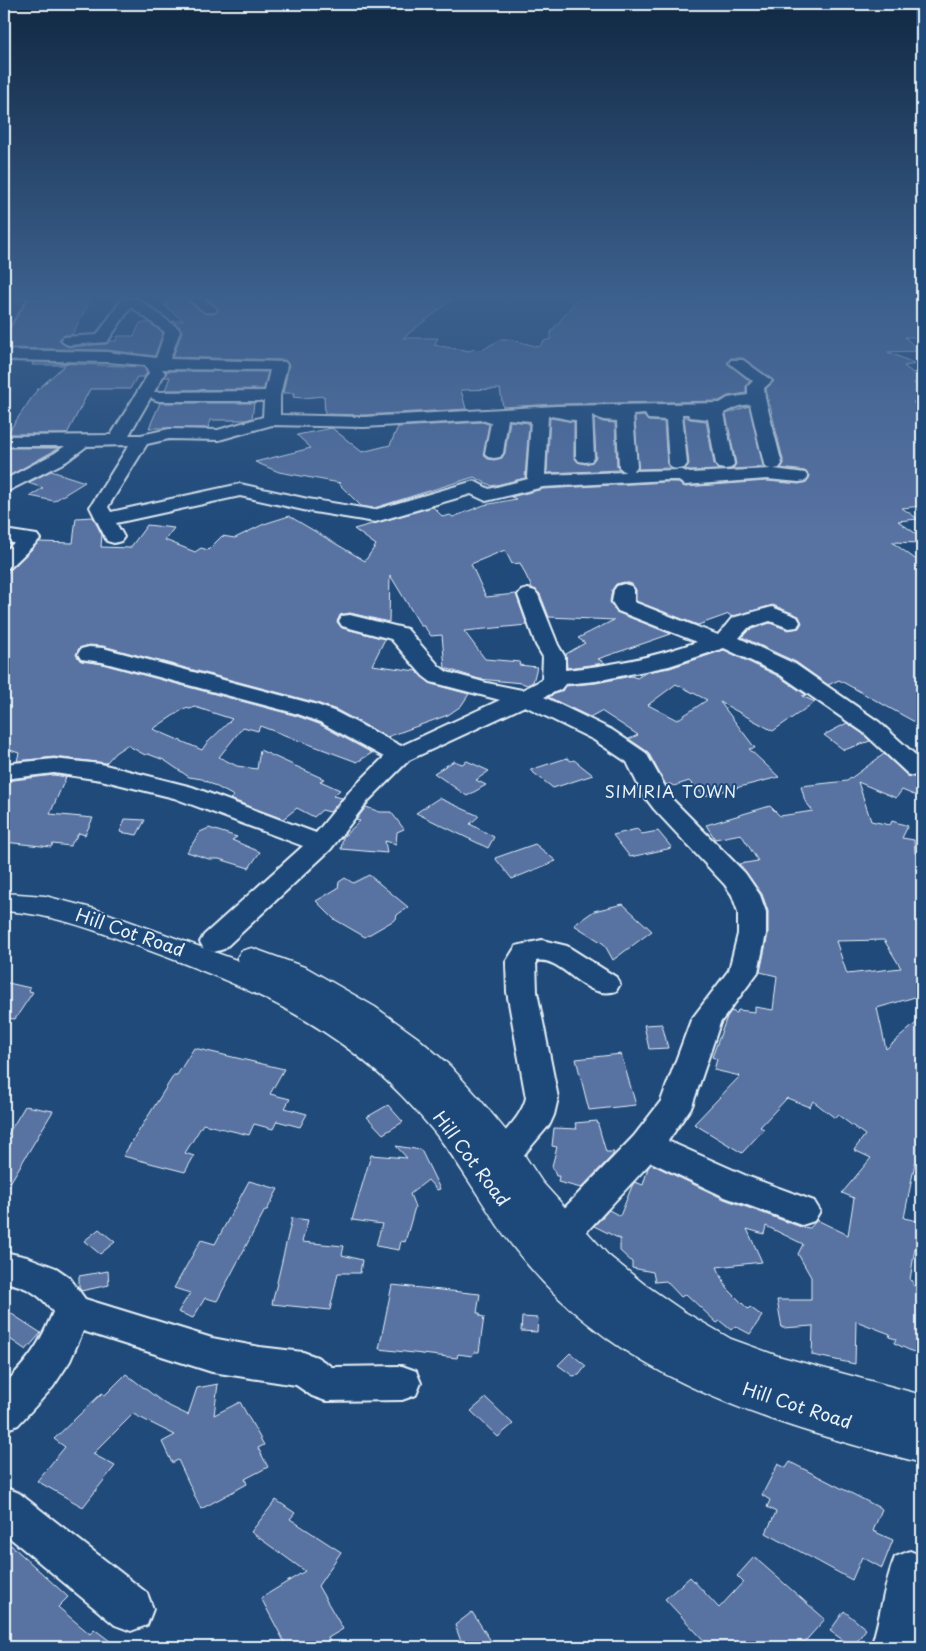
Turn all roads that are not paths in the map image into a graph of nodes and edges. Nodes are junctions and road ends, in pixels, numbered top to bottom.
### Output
1 (155, 376) edge
2 (276, 376) edge
3 (756, 376) edge
4 (159, 396) dead end
5 (272, 396) junction
6 (757, 398) junction
7 (724, 408) junction
8 (694, 409) junction
9 (652, 410) junction
10 (556, 411) junction
11 (599, 411) junction
12 (516, 413) junction
13 (487, 415) junction
14 (271, 420) junction
15 (117, 440) junction
16 (141, 440) junction
17 (4, 441) edge
18 (82, 441) junction
19 (494, 453) dead end
20 (585, 457) dead end
21 (678, 464) dead end
22 (773, 464) dead end
23 (628, 467) dead end
24 (730, 469) junction
25 (536, 477) dead end
26 (798, 477) dead end
27 (4, 487) edge
28 (106, 519) junction
29 (4, 536) edge
30 (114, 537) dead end
31 (4, 563) edge
32 (624, 590) dead end
33 (528, 595) dead end
34 (350, 621) dead end
35 (789, 622) dead end
36 (722, 642) junction
37 (89, 654) dead end
38 (554, 678) junction
39 (525, 697) junction
40 (400, 755) junction
41 (918, 770) dead end
42 (4, 772) edge
43 (321, 844) junction
44 (4, 886) edge
45 (4, 902) edge
46 (214, 942) junction
47 (605, 984) dead end
48 (646, 1145) junction
49 (505, 1154) junction
50 (802, 1211) dead end
51 (564, 1232) junction
52 (4, 1267) edge
53 (72, 1311) junction
54 (402, 1383) dead end
55 (4, 1412) edge
56 (922, 1414) edge
57 (922, 1444) edge
58 (4, 1507) edge
59 (910, 1572) dead end
60 (131, 1609) dead end
61 (893, 1647) edge

1 - 15 street
2 - 5 street
3 - 6 street
4 - 5 street
5 - 14 street
6 - 7 street
6 - 22 street
7 - 8 street
7 - 24 street
8 - 9 street
8 - 24 street
9 - 11 street
9 - 21 street
10 - 11 street
10 - 12 street
10 - 20 street
11 - 23 street
12 - 13 street
12 - 25 street
13 - 14 street
13 - 19 street
14 - 16 street
15 - 16 street
15 - 18 street
16 - 28 street
17 - 18 street
18 - 27 street
24 - 26 street
24 - 28 street
28 - 30 street
29 - 31 street
32 - 36 street
33 - 38 street
34 - 39 street
35 - 36 street
36 - 38 street
36 - 41 street
37 - 40 street
38 - 39 street
39 - 40 street
39 - 48 street
40 - 43 street
42 - 43 street
43 - 46 street
44 - 46 main road, Hill Cot Road
45 - 57 main road, Hill Cot Road
46 - 49 main road, Hill Cot Road
47 - 49 street
48 - 50 street
48 - 51 street
49 - 51 main road, Hill Cot Road
51 - 56 main road, Hill Cot Road
52 - 53 street
53 - 54 street
53 - 55 street
58 - 60 street
59 - 61 street

